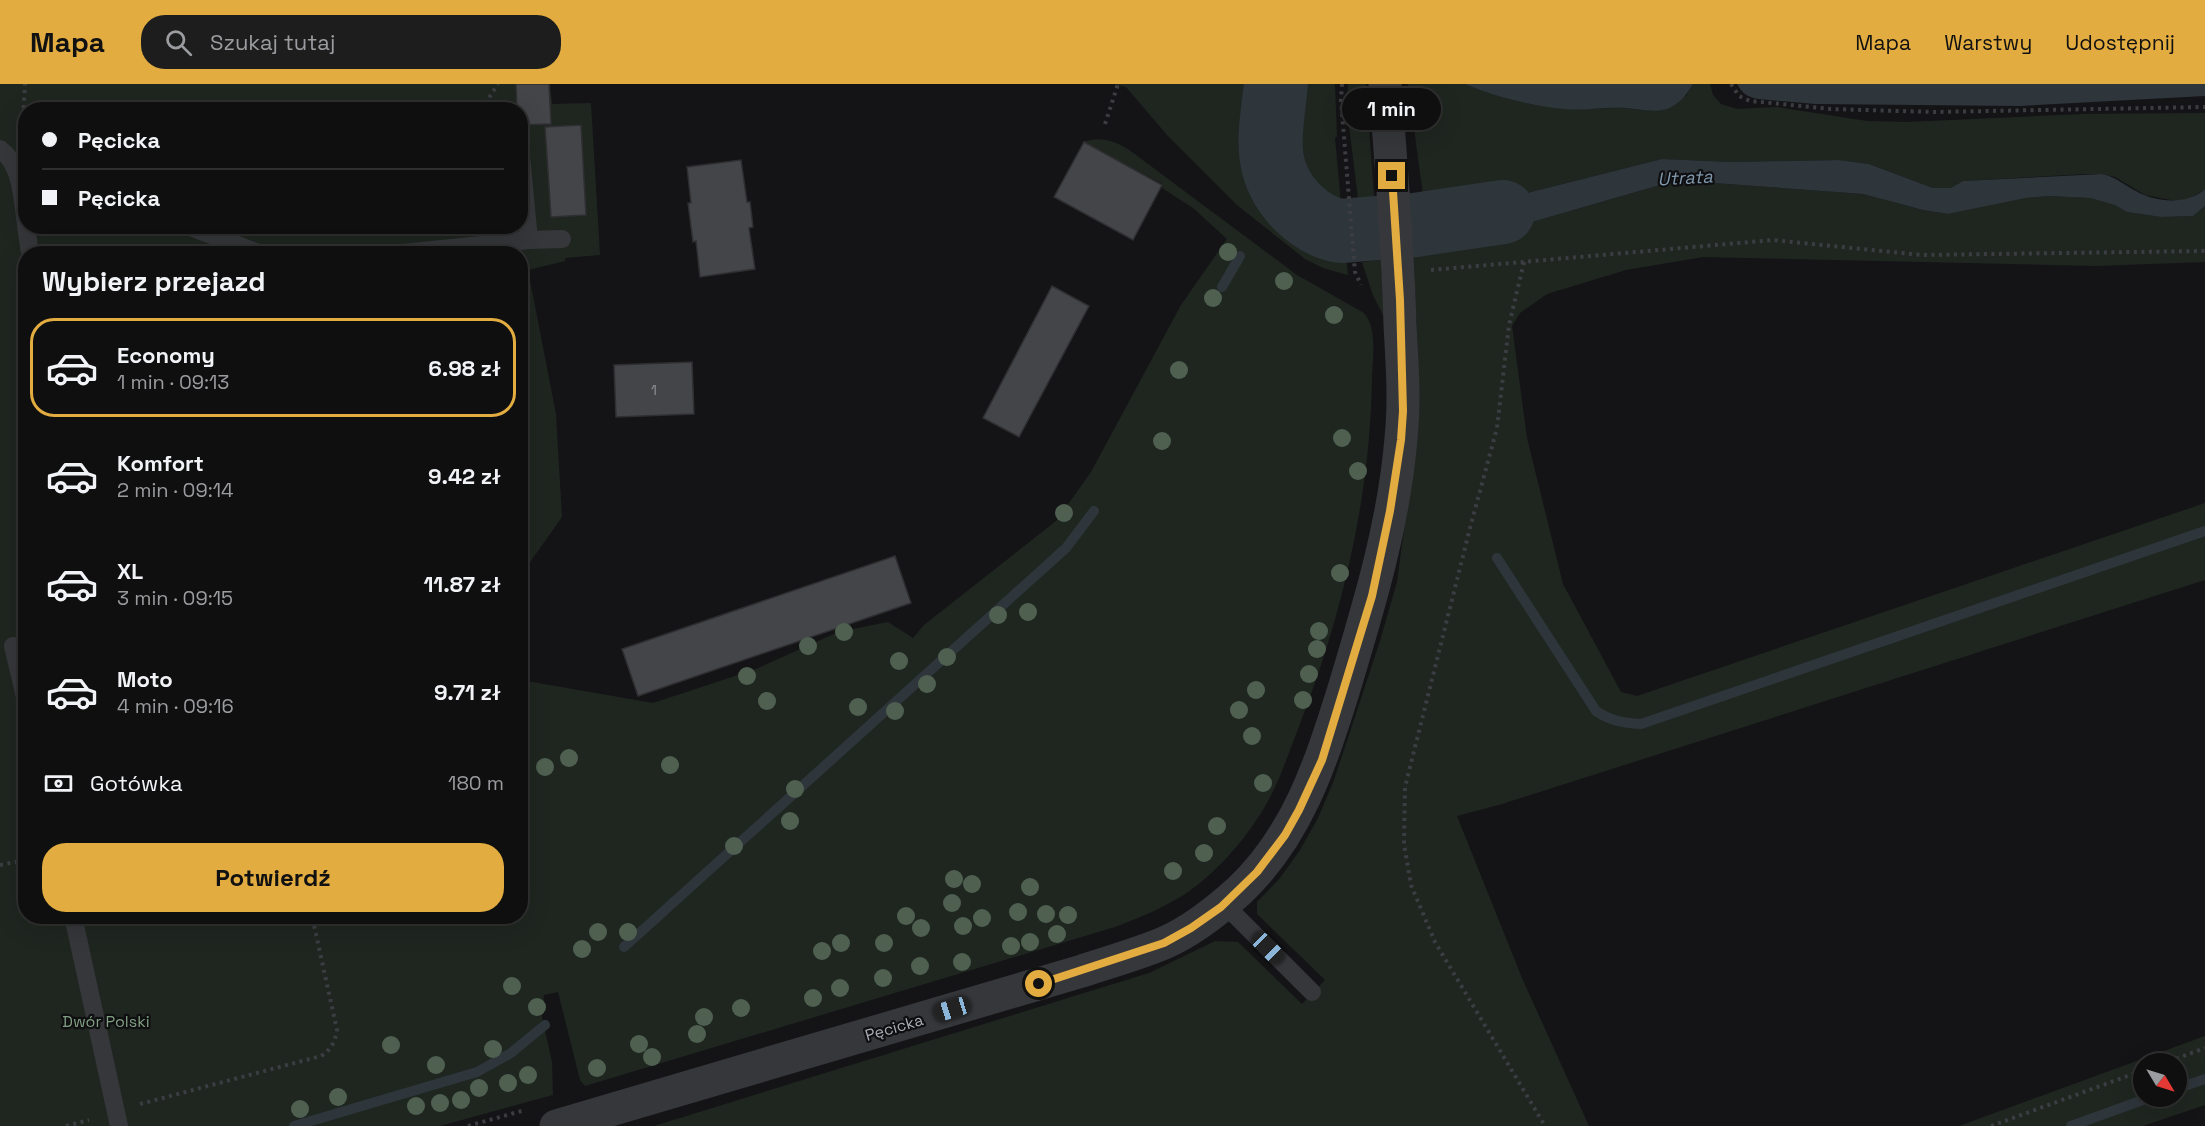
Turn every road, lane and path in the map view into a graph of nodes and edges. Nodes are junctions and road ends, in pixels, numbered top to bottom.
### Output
1 (25, 84) edge
2 (498, 84) edge
3 (1118, 84) edge
4 (1342, 84) edge
5 (1385, 84) edge
6 (1731, 84) edge
7 (24, 102) edge
8 (486, 102) edge
9 (2205, 107) edge
10 (1105, 124) dead end
11 (18, 136) edge
12 (12, 159) edge
13 (18, 187) edge
14 (528, 229) edge
15 (209, 234) edge
16 (562, 239) dead end
17 (529, 240) junction
18 (240, 246) edge
19 (471, 246) edge
20 (2205, 251) edge
21 (1398, 258) junction
22 (1524, 262) junction
23 (1362, 288) dead end
24 (13, 643) edge
25 (18, 665) edge
26 (18, 862) edge
27 (0, 865) edge
28 (1224, 904) junction
29 (75, 924) edge
30 (314, 924) edge
31 (1311, 992) dead end
32 (2205, 1048) edge
33 (2187, 1055) edge
34 (2133, 1074) edge
35 (136, 1105) dead end
36 (525, 1110) dead end
37 (119, 1126) edge
38 (468, 1126) edge
39 (556, 1126) edge
40 (1545, 1126) edge
41 (1991, 1126) edge

1 - 7 path
2 - 8 path
3 - 10 path
4 - 23 path
5 - 21 street, Pęcicka
6 - 9 path
11 - 12 path
12 - 13 lane
14 - 17 lane
15 - 18 lane
16 - 17 lane
17 - 19 lane
20 - 22 path
21 - 22 path
21 - 28 street, Pęcicka
22 - 40 path
24 - 25 lane
26 - 27 path
28 - 31 lane
28 - 39 street, Pęcicka
29 - 37 lane
30 - 35 path
32 - 33 path
34 - 41 path
36 - 38 path

